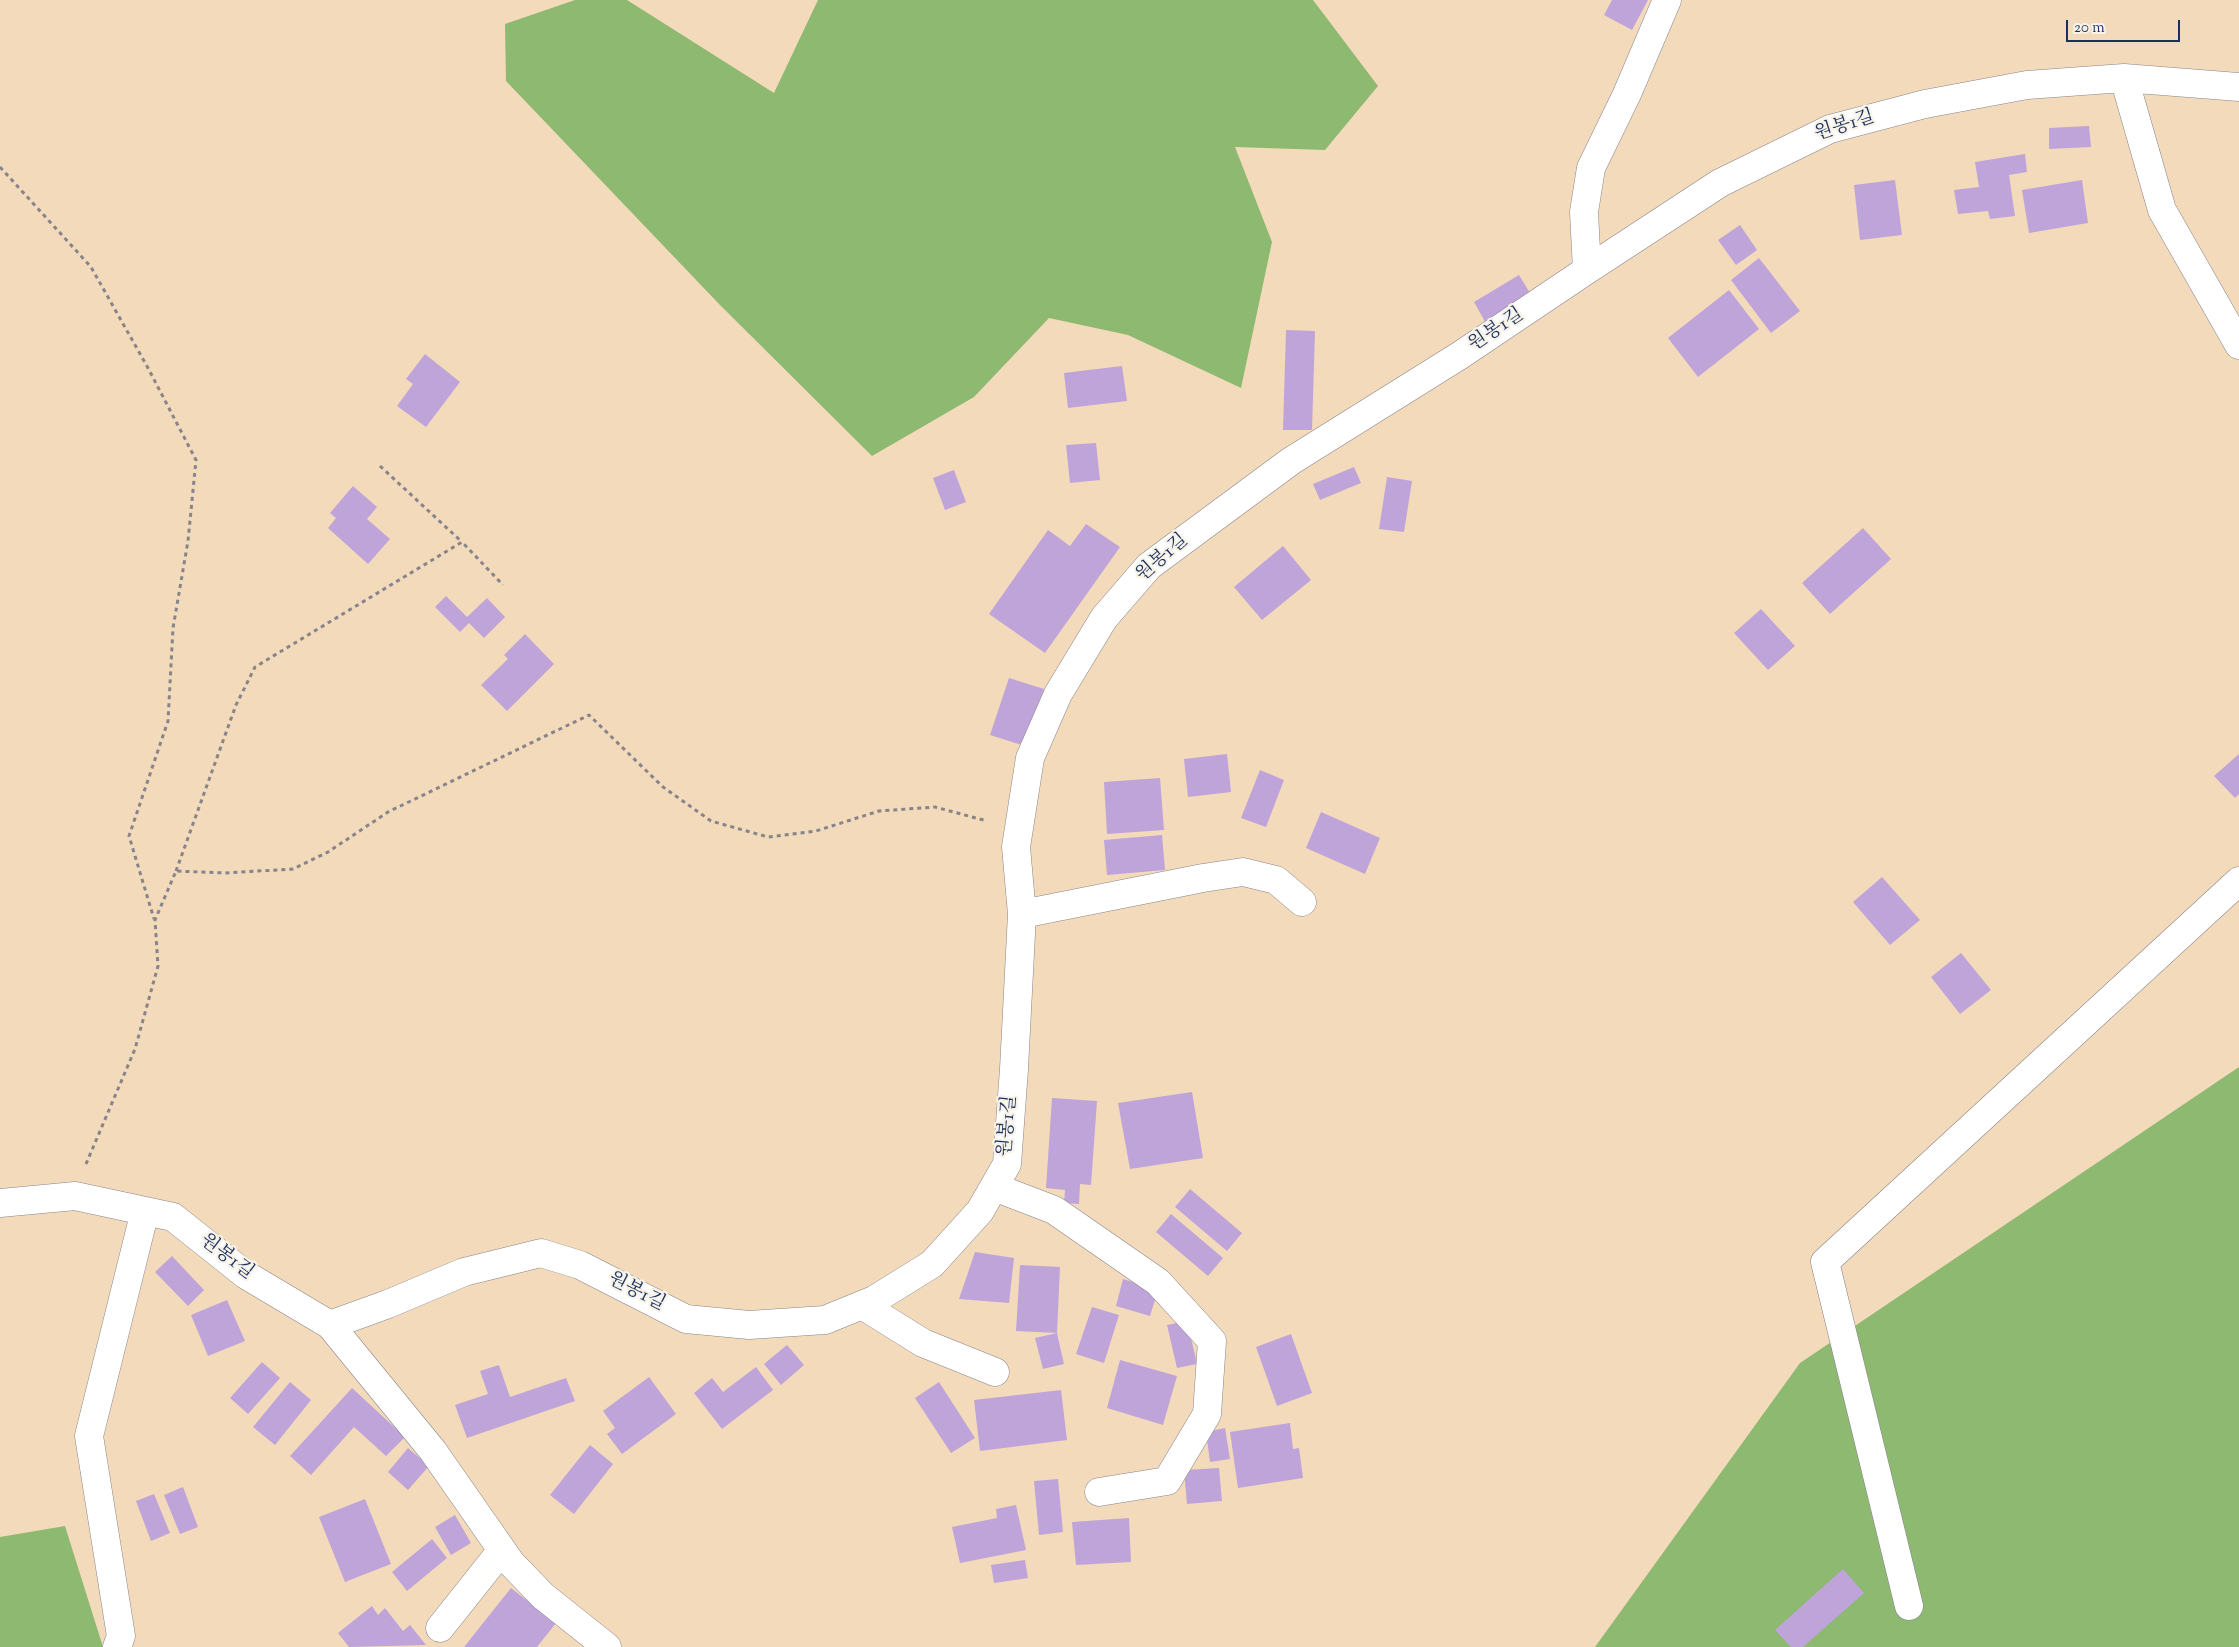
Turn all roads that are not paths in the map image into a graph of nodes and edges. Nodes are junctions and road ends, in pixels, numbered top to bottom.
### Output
1 (1667, 0) edge
2 (2124, 78) junction
3 (2239, 87) edge
4 (1587, 270) junction
5 (2239, 345) edge
6 (2239, 881) edge
7 (1302, 902) dead end
8 (1022, 914) junction
9 (994, 1187) junction
10 (0, 1204) edge
11 (145, 1211) junction
12 (862, 1304) junction
13 (330, 1325) junction
14 (995, 1372) dead end
15 (1099, 1492) dead end
16 (502, 1550) junction
17 (1909, 1606) dead end
18 (440, 1628) dead end
19 (117, 1647) edge
20 (607, 1647) edge

1 - 4 street
2 - 3 street, 원봉1길
2 - 4 street, 원봉1길
2 - 5 street
4 - 8 street, 원봉1길
6 - 17 street
7 - 8 street
8 - 9 street, 원봉1길
9 - 12 street, 원봉1길
9 - 15 street
10 - 11 street, 원봉1길
11 - 13 street, 원봉1길
11 - 19 street
12 - 13 street, 원봉1길
12 - 14 street
13 - 16 street
16 - 18 street
16 - 20 street

